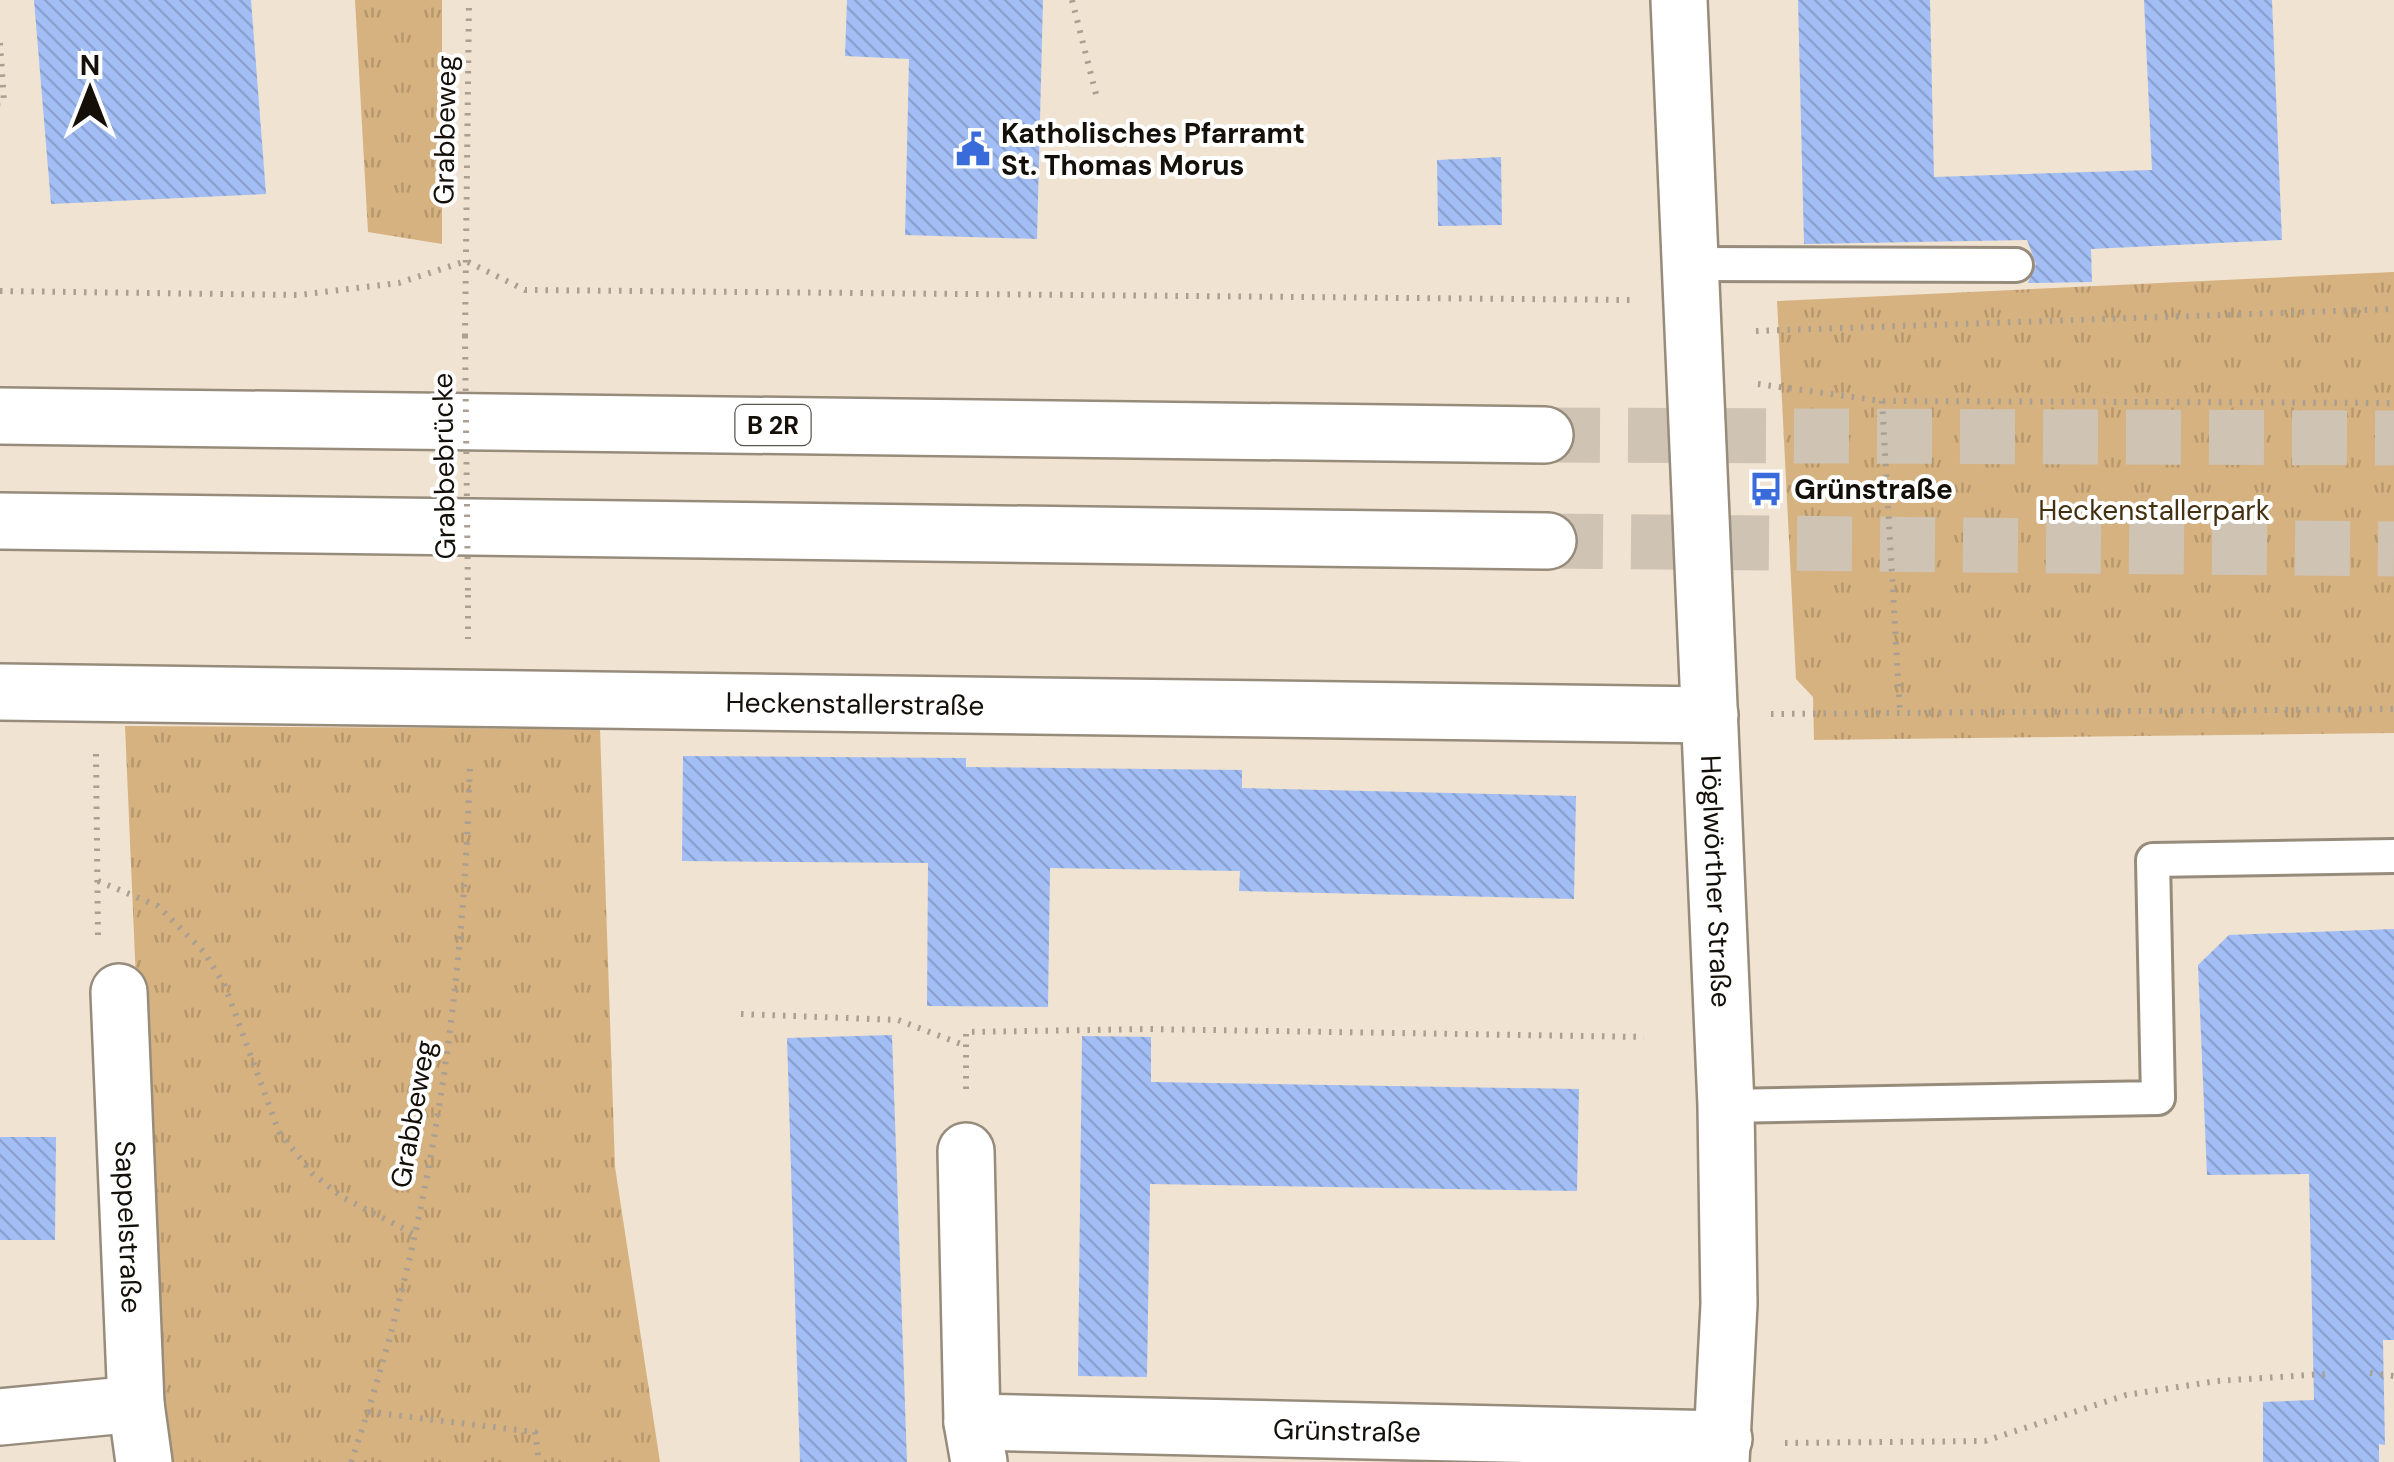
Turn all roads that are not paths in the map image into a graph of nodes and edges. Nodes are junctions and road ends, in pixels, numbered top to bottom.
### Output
1 (1680, 0) edge
2 (2016, 265) dead end
3 (1692, 283) junction
4 (0, 416) edge
5 (1545, 435) tunnel mouth
6 (0, 521) edge
7 (1548, 541) tunnel mouth
8 (0, 692) edge
9 (1710, 715) junction
10 (2394, 856) edge
11 (120, 992) road end
12 (1726, 1106) junction
13 (966, 1151) road end
14 (136, 1404) junction
15 (0, 1417) edge
16 (976, 1442) edge
17 (1722, 1450) edge
18 (144, 1462) edge

1 - 3 main road, Höglwörther Straße
2 - 3 lane
3 - 9 main road, Höglwörther Straße
4 - 5 main road, B 2R
6 - 7 main road
8 - 9 main road, Heckenstallerstraße
9 - 12 main road, Höglwörther Straße
10 - 12 lane
11 - 14 main road, Sappelstraße
12 - 17 main road, Höglwörther Straße
13 - 16 main road, Grünstraße
14 - 15 main road
14 - 18 main road, Sappelstraße
16 - 17 main road, Grünstraße

